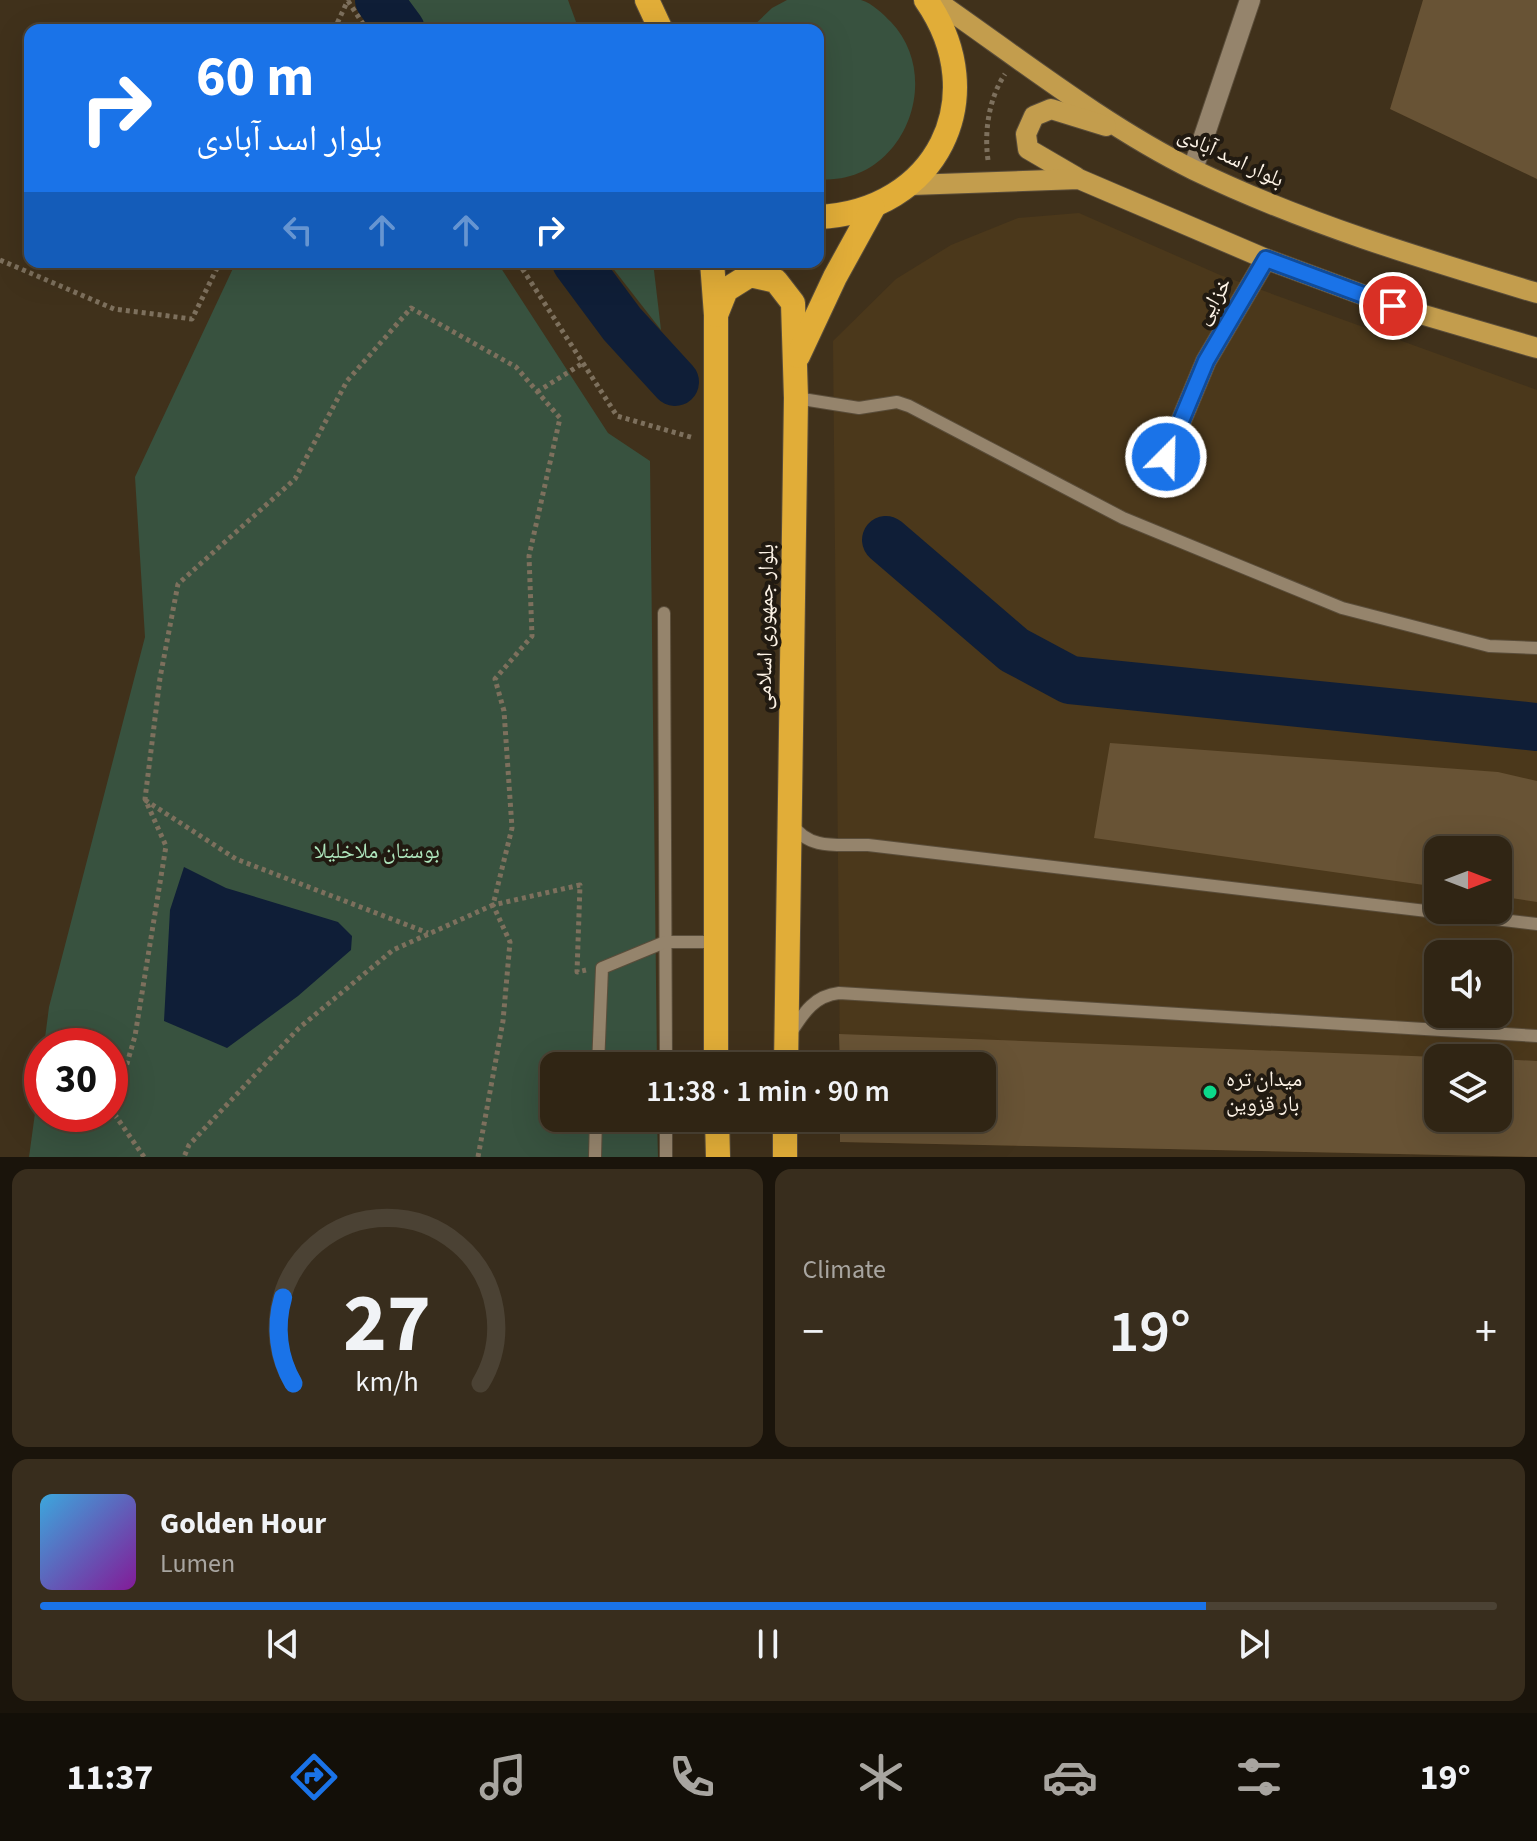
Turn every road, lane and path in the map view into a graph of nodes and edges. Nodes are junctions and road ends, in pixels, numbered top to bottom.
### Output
1 (348, 0) edge
2 (647, 0) edge
3 (926, 0) edge
4 (935, 0) edge
5 (1250, 0) edge
6 (337, 24) edge
7 (363, 24) edge
8 (658, 24) edge
9 (1016, 56) junction
10 (1137, 137) junction
11 (1193, 169) junction
12 (1079, 179) junction
13 (990, 180) junction
14 (911, 185) junction
15 (873, 208) junction
16 (824, 217) edge
17 (1266, 259) junction
18 (0, 260) edge
19 (217, 268) edge
20 (522, 268) edge
21 (712, 268) edge
22 (1537, 293) edge
23 (716, 315) junction
24 (1537, 348) edge
25 (796, 361) junction
26 (583, 363) junction
27 (537, 392) junction
28 (796, 398) junction
29 (716, 444) junction
30 (1166, 457) dead end
31 (664, 613) dead end
32 (1537, 648) edge
33 (145, 799) junction
34 (788, 818) junction
35 (493, 905) junction
36 (1537, 924) edge
37 (428, 934) junction
38 (665, 942) junction
39 (713, 942) junction
40 (602, 968) junction
41 (1537, 1036) edge
42 (786, 1041) junction
43 (599, 1052) edge
44 (666, 1052) edge
45 (716, 1052) edge
46 (786, 1052) edge
47 (596, 1132) edge
48 (666, 1132) edge
49 (717, 1132) edge
50 (785, 1132) edge
51 (144, 1157) edge
52 (184, 1157) edge
53 (478, 1157) edge
54 (595, 1157) edge
55 (666, 1157) edge
56 (718, 1157) edge
57 (785, 1157) edge

1 - 6 path
1 - 7 path
2 - 8 highway
3 - 14 highway
4 - 9 main road, بلوار اسد آبادی
5 - 11 street
9 - 10 main road, بلوار اسد آبادی
9 - 13 path
10 - 11 main road, بلوار اسد آبادی
10 - 12 main road
11 - 22 main road, بلوار اسد آبادی
12 - 13 main road
12 - 17 main road
13 - 14 main road
14 - 15 highway
15 - 16 highway
15 - 25 highway, بلوار جمهوری اسلامی
17 - 24 main road
17 - 30 street, خزایی
18 - 19 path
20 - 26 path
21 - 23 highway
23 - 25 highway
23 - 29 highway
25 - 28 highway, بلوار جمهوری اسلامی
26 - 27 path
26 - 29 path
27 - 33 path
27 - 35 path
28 - 32 lane
28 - 34 highway, بلوار جمهوری اسلامی
29 - 39 highway
31 - 38 lane
33 - 37 path
33 - 51 path
34 - 36 lane
34 - 42 highway, بلوار جمهوری اسلامی
35 - 37 path
35 - 40 path
35 - 53 path
37 - 52 path
38 - 39 lane
38 - 40 lane
38 - 44 lane
39 - 45 highway
40 - 43 lane
41 - 42 lane
42 - 46 highway, بلوار جمهوری اسلامی
47 - 54 lane
48 - 55 lane
49 - 56 highway
50 - 57 highway

